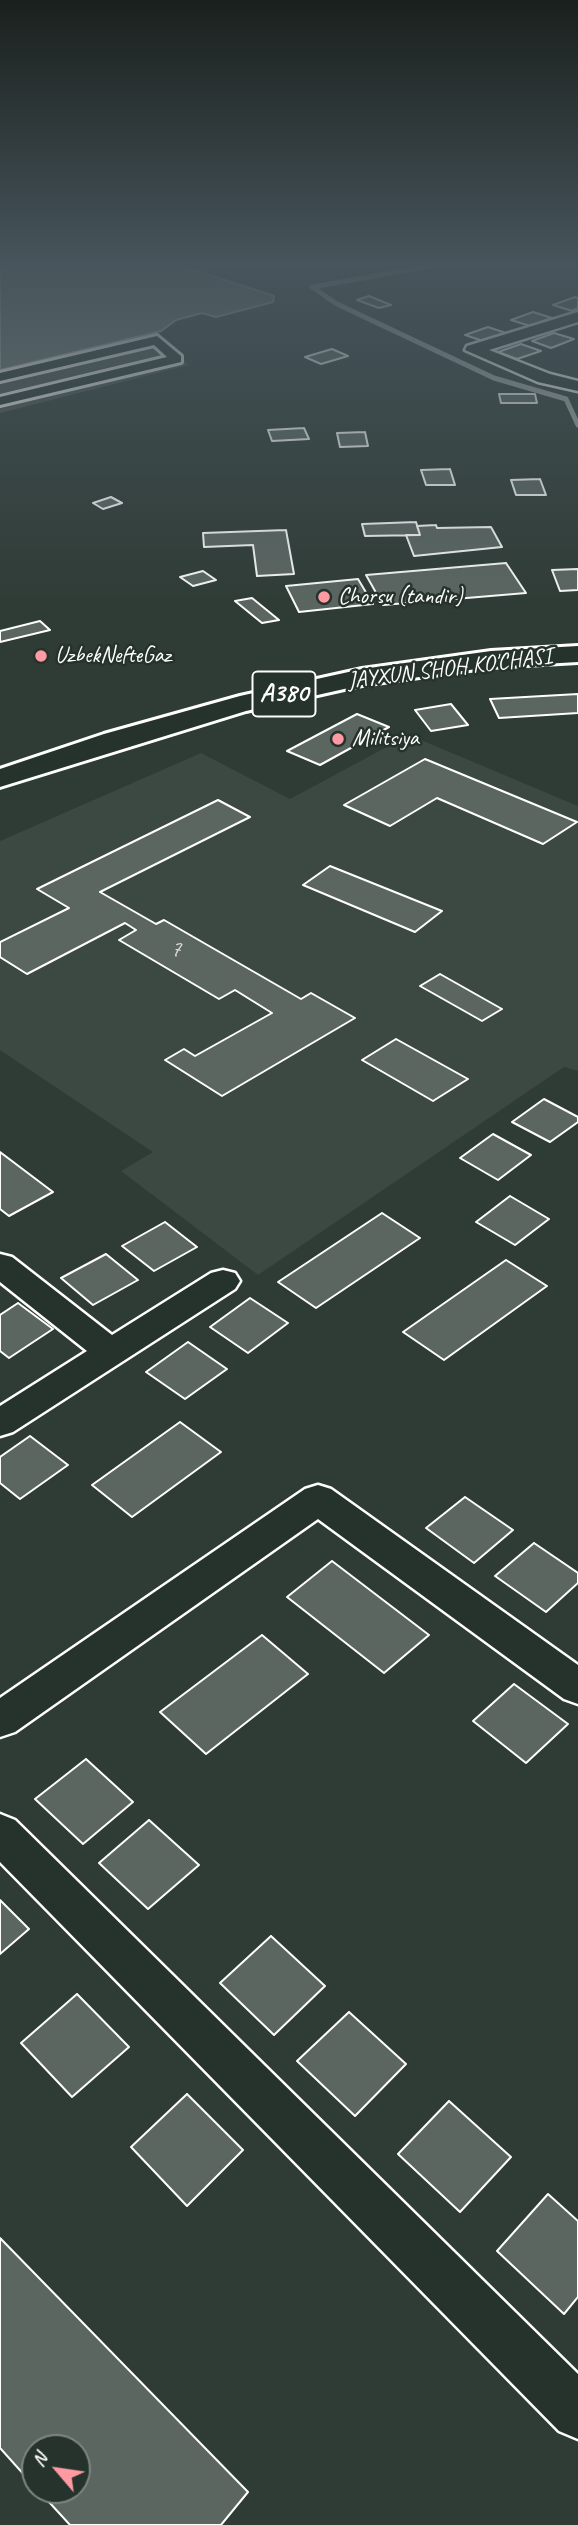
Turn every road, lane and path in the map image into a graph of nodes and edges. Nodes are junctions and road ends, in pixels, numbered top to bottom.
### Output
1 (85, 381) edge
2 (556, 381) edge
3 (578, 386) edge
4 (0, 401) edge
5 (578, 636) edge
6 (578, 654) edge
7 (0, 757) edge
8 (0, 778) edge
9 (0, 1265) edge
10 (223, 1281) dead end
11 (111, 1352) junction
12 (0, 1423) edge
13 (578, 1687) edge
14 (0, 1720) edge
15 (0, 1833) edge
16 (578, 2412) edge

1 - 4 street
2 - 3 street
5 - 7 highway, JAYXUN SHOH KO'CHASI / A380
6 - 8 highway, JAYXUN SHOH KO'CHASI / A380
9 - 11 street
10 - 11 street
11 - 12 street
13 - 14 street
15 - 16 street

